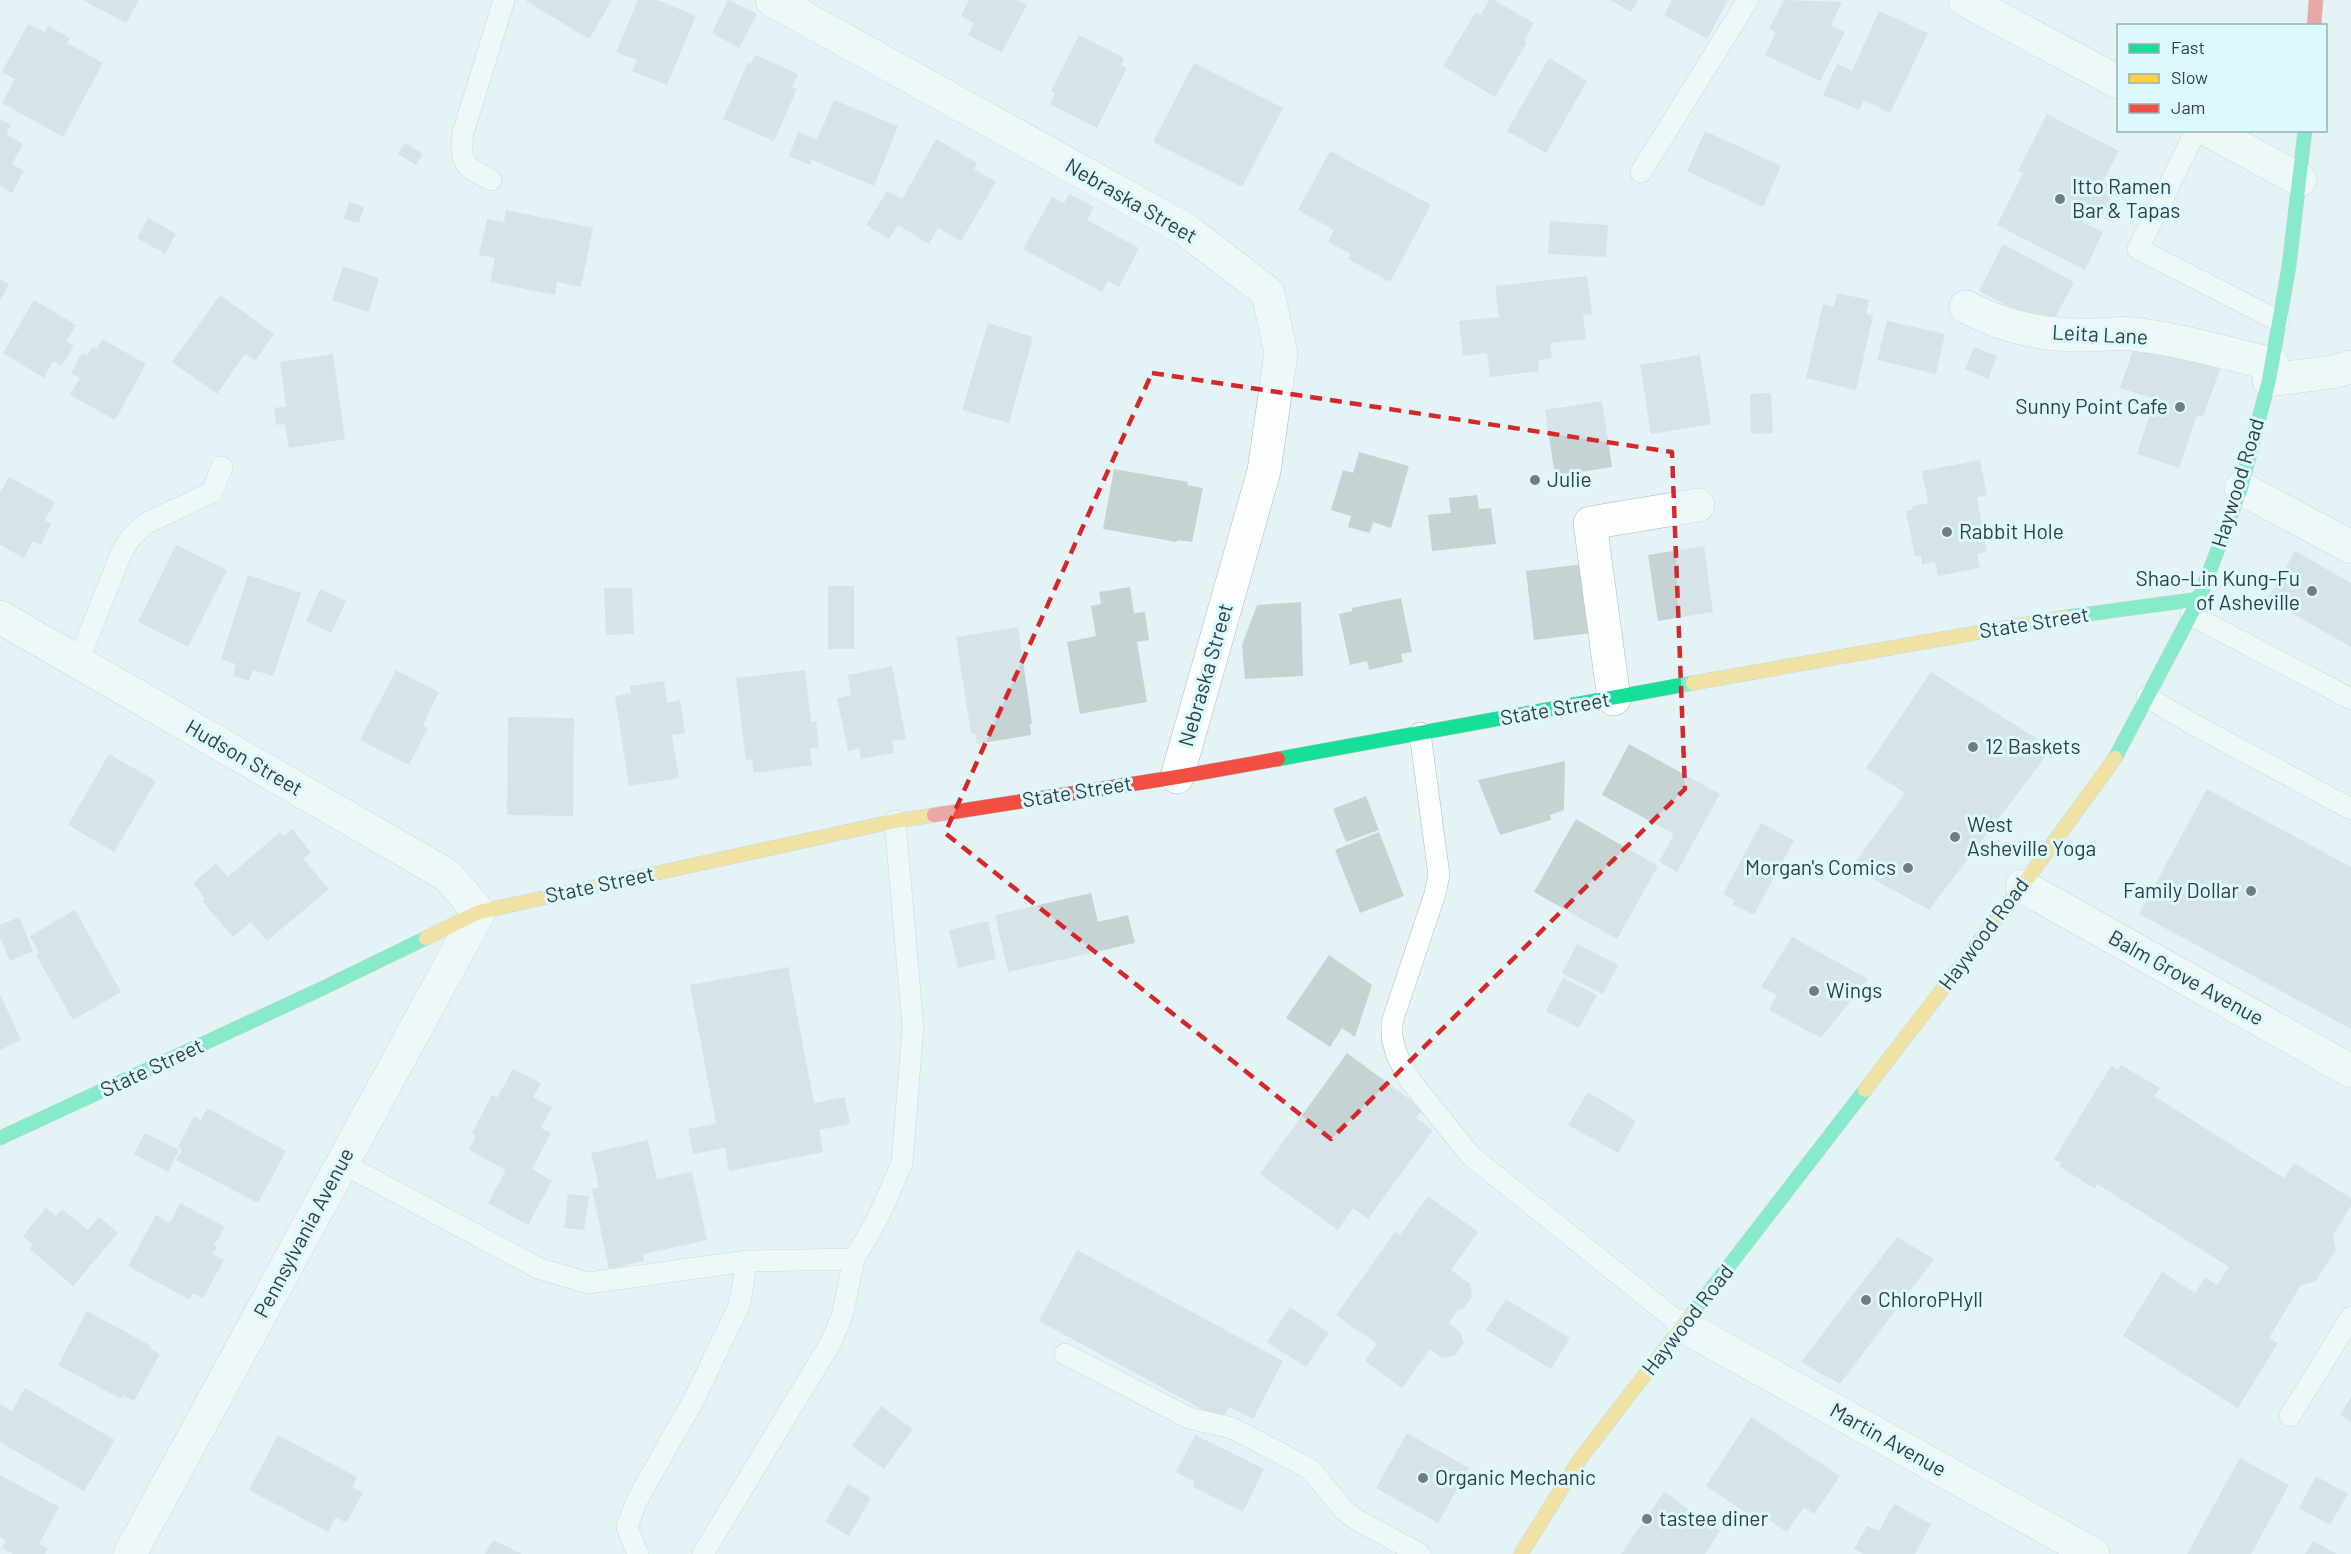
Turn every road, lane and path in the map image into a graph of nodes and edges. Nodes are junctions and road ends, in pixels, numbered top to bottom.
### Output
1 (504, 0) edge
2 (772, 0) edge
3 (1748, 0) edge
4 (1965, 0) edge
5 (2316, 0) edge
6 (2314, 24) edge
7 (2117, 81) edge
8 (2195, 132) edge
9 (2212, 132) edge
10 (2305, 132) edge
11 (1641, 172) dead end
12 (491, 180) dead end
13 (2301, 180) junction
14 (1966, 307) dead end
15 (2279, 321) junction
16 (2351, 367) edge
17 (2270, 372) junction
18 (222, 467) dead end
19 (2241, 488) junction
20 (1698, 505) dead end
21 (2351, 547) edge
22 (2195, 607) junction
23 (0, 617) edge
24 (78, 662) junction
25 (2148, 697) junction
26 (1614, 699) junction
27 (2351, 699) edge
28 (1420, 733) junction
29 (1177, 777) junction
30 (2351, 809) edge
31 (895, 821) junction
32 (2022, 886) junction
33 (479, 912) junction
34 (2351, 1071) edge
35 (0, 1138) edge
36 (342, 1163) junction
37 (854, 1259) junction
38 (747, 1261) junction
39 (2351, 1317) edge
40 (1683, 1326) junction
41 (1065, 1354) dead end
42 (2290, 1416) dead end
43 (130, 1554) edge
44 (638, 1554) edge
45 (703, 1554) edge
46 (1420, 1554) edge
47 (1521, 1554) edge
48 (2094, 1554) edge

1 - 12 lane
2 - 29 street, Nebraska Street
3 - 11 lane
4 - 7 street
5 - 6 street
8 - 15 lane
9 - 13 street
10 - 13 street, Haywood Road
13 - 15 street, Haywood Road
14 - 17 street, Leita Lane
15 - 17 street, Haywood Road
16 - 17 street
17 - 19 street, Haywood Road
18 - 24 lane
19 - 21 street
19 - 22 street, Haywood Road
20 - 26 street
22 - 25 street, Haywood Road
22 - 26 street, State Street
22 - 27 lane
23 - 24 street, Hudson Street
24 - 33 street, Hudson Street
25 - 30 lane
25 - 32 street, Haywood Road
26 - 28 street, State Street
28 - 29 street, State Street
28 - 40 lane
29 - 31 street, State Street
31 - 33 street, State Street
31 - 37 lane
32 - 34 street, Balm Grove Avenue
32 - 40 street, Haywood Road
33 - 35 street, State Street
33 - 36 street, Pennsylvania Avenue
36 - 38 lane
36 - 43 street, Pennsylvania Avenue
37 - 38 lane
37 - 45 lane
38 - 44 lane
39 - 42 lane
40 - 47 street, Haywood Road
40 - 48 street, Martin Avenue
41 - 46 lane

